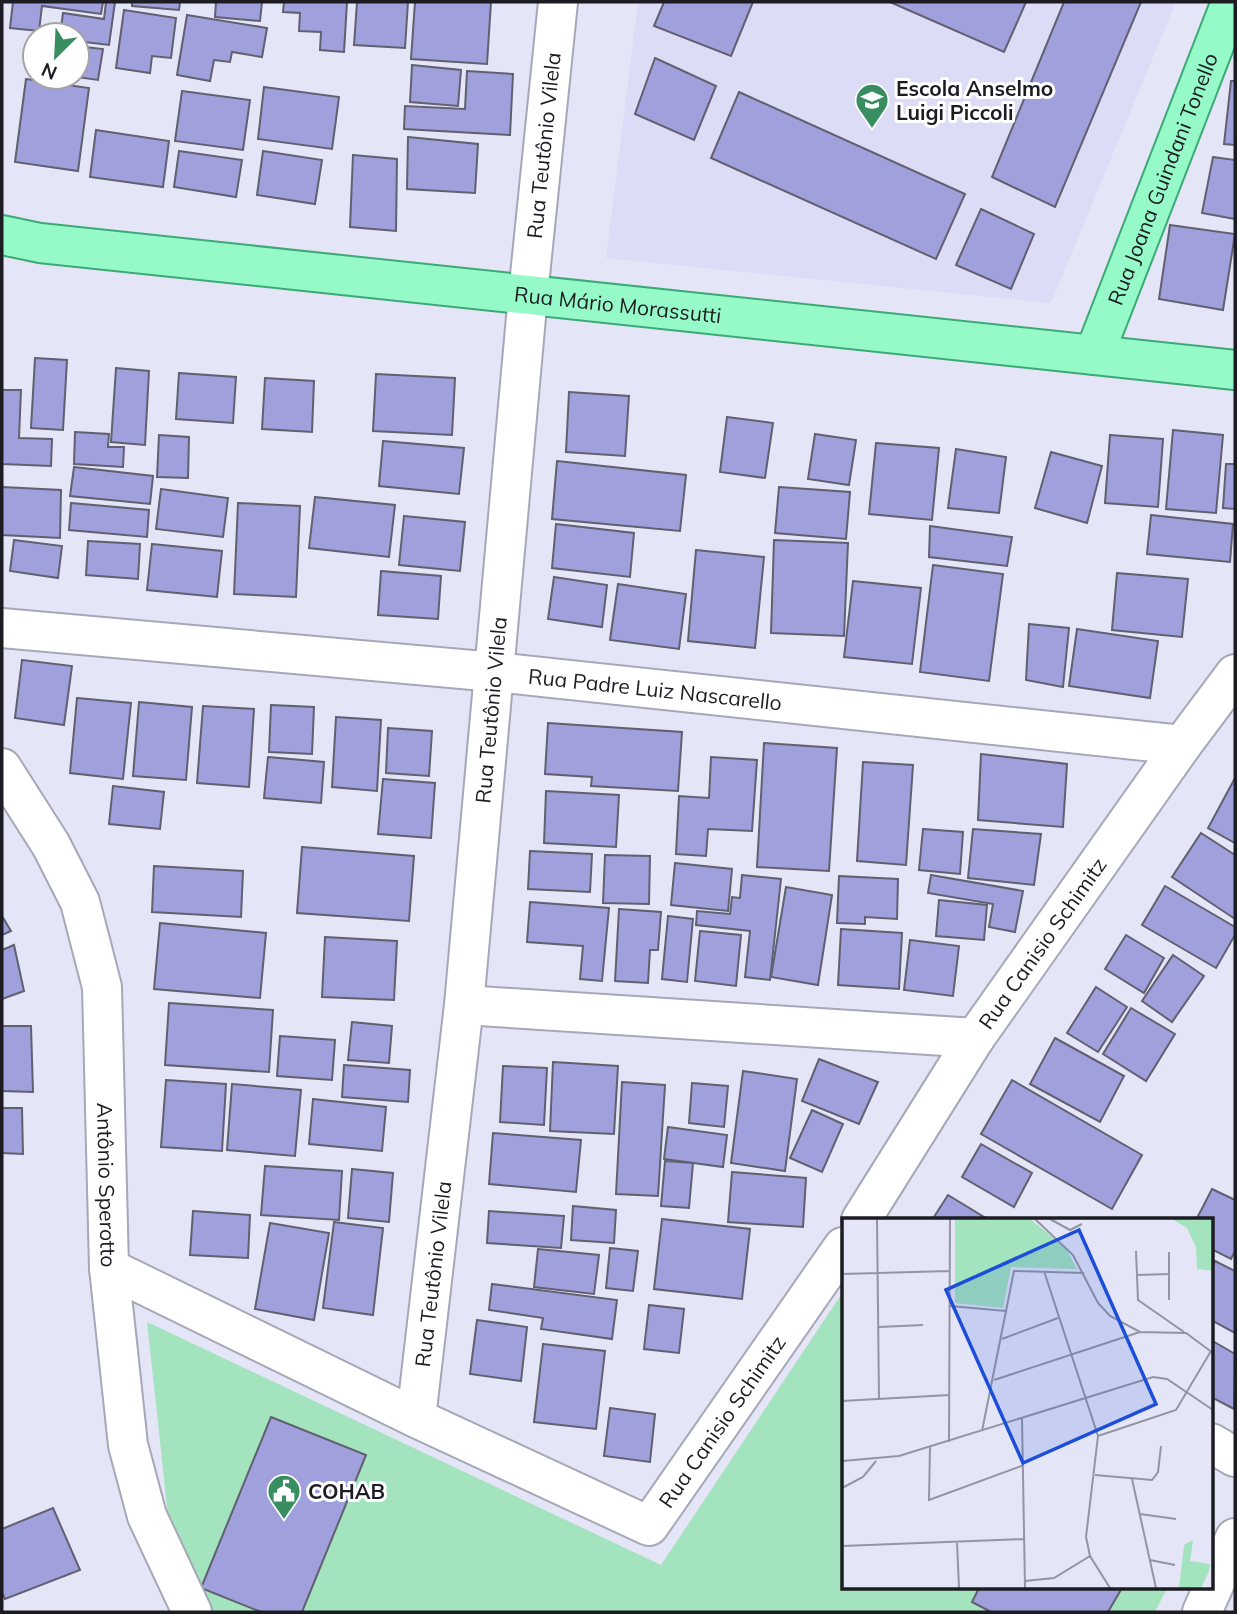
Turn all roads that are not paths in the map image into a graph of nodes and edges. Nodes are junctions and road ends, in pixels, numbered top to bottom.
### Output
1 (558, 2) edge
2 (1231, 2) edge
3 (2, 235) edge
4 (528, 295) junction
5 (1094, 355) junction
6 (1235, 370) edge
7 (2, 628) edge
8 (495, 672) junction
9 (1235, 674) edge
10 (1182, 746) junction
11 (2, 768) edge
12 (464, 1005) junction
13 (975, 1038) junction
14 (862, 1218) edge
15 (842, 1248) edge
16 (109, 1268) junction
17 (416, 1418) junction
18 (1212, 1444) edge
19 (1235, 1457) edge
20 (1235, 1538) edge
21 (1212, 1590) edge
22 (1212, 1590) edge
23 (192, 1612) edge
24 (1202, 1612) edge

1 - 4 street, Rua Teutônio Vilela
2 - 5 main road, Rua Joana Guindani Tonello
3 - 4 main road, Rua Mário Morassutti
4 - 5 main road, Rua Mário Morassutti
4 - 8 street, Rua Teutônio Vilela
5 - 6 main road, Rua Mário Morassutti
7 - 8 street, Rua Padre Luiz Nascarello
8 - 10 street, Rua Padre Luiz Nascarello
8 - 12 street, Rua Teutônio Vilela
9 - 10 street, Rua Canisio Schimitz
10 - 13 street, Rua Canisio Schimitz
11 - 16 street, Antônio Sperotto
12 - 13 street
12 - 17 street, Rua Teutônio Vilela
13 - 14 street, Rua Canisio Schimitz
15 - 17 street, Rua Canisio Schimitz
16 - 17 street
16 - 23 street, Antônio Sperotto
18 - 19 street
20 - 21 street
22 - 24 street

